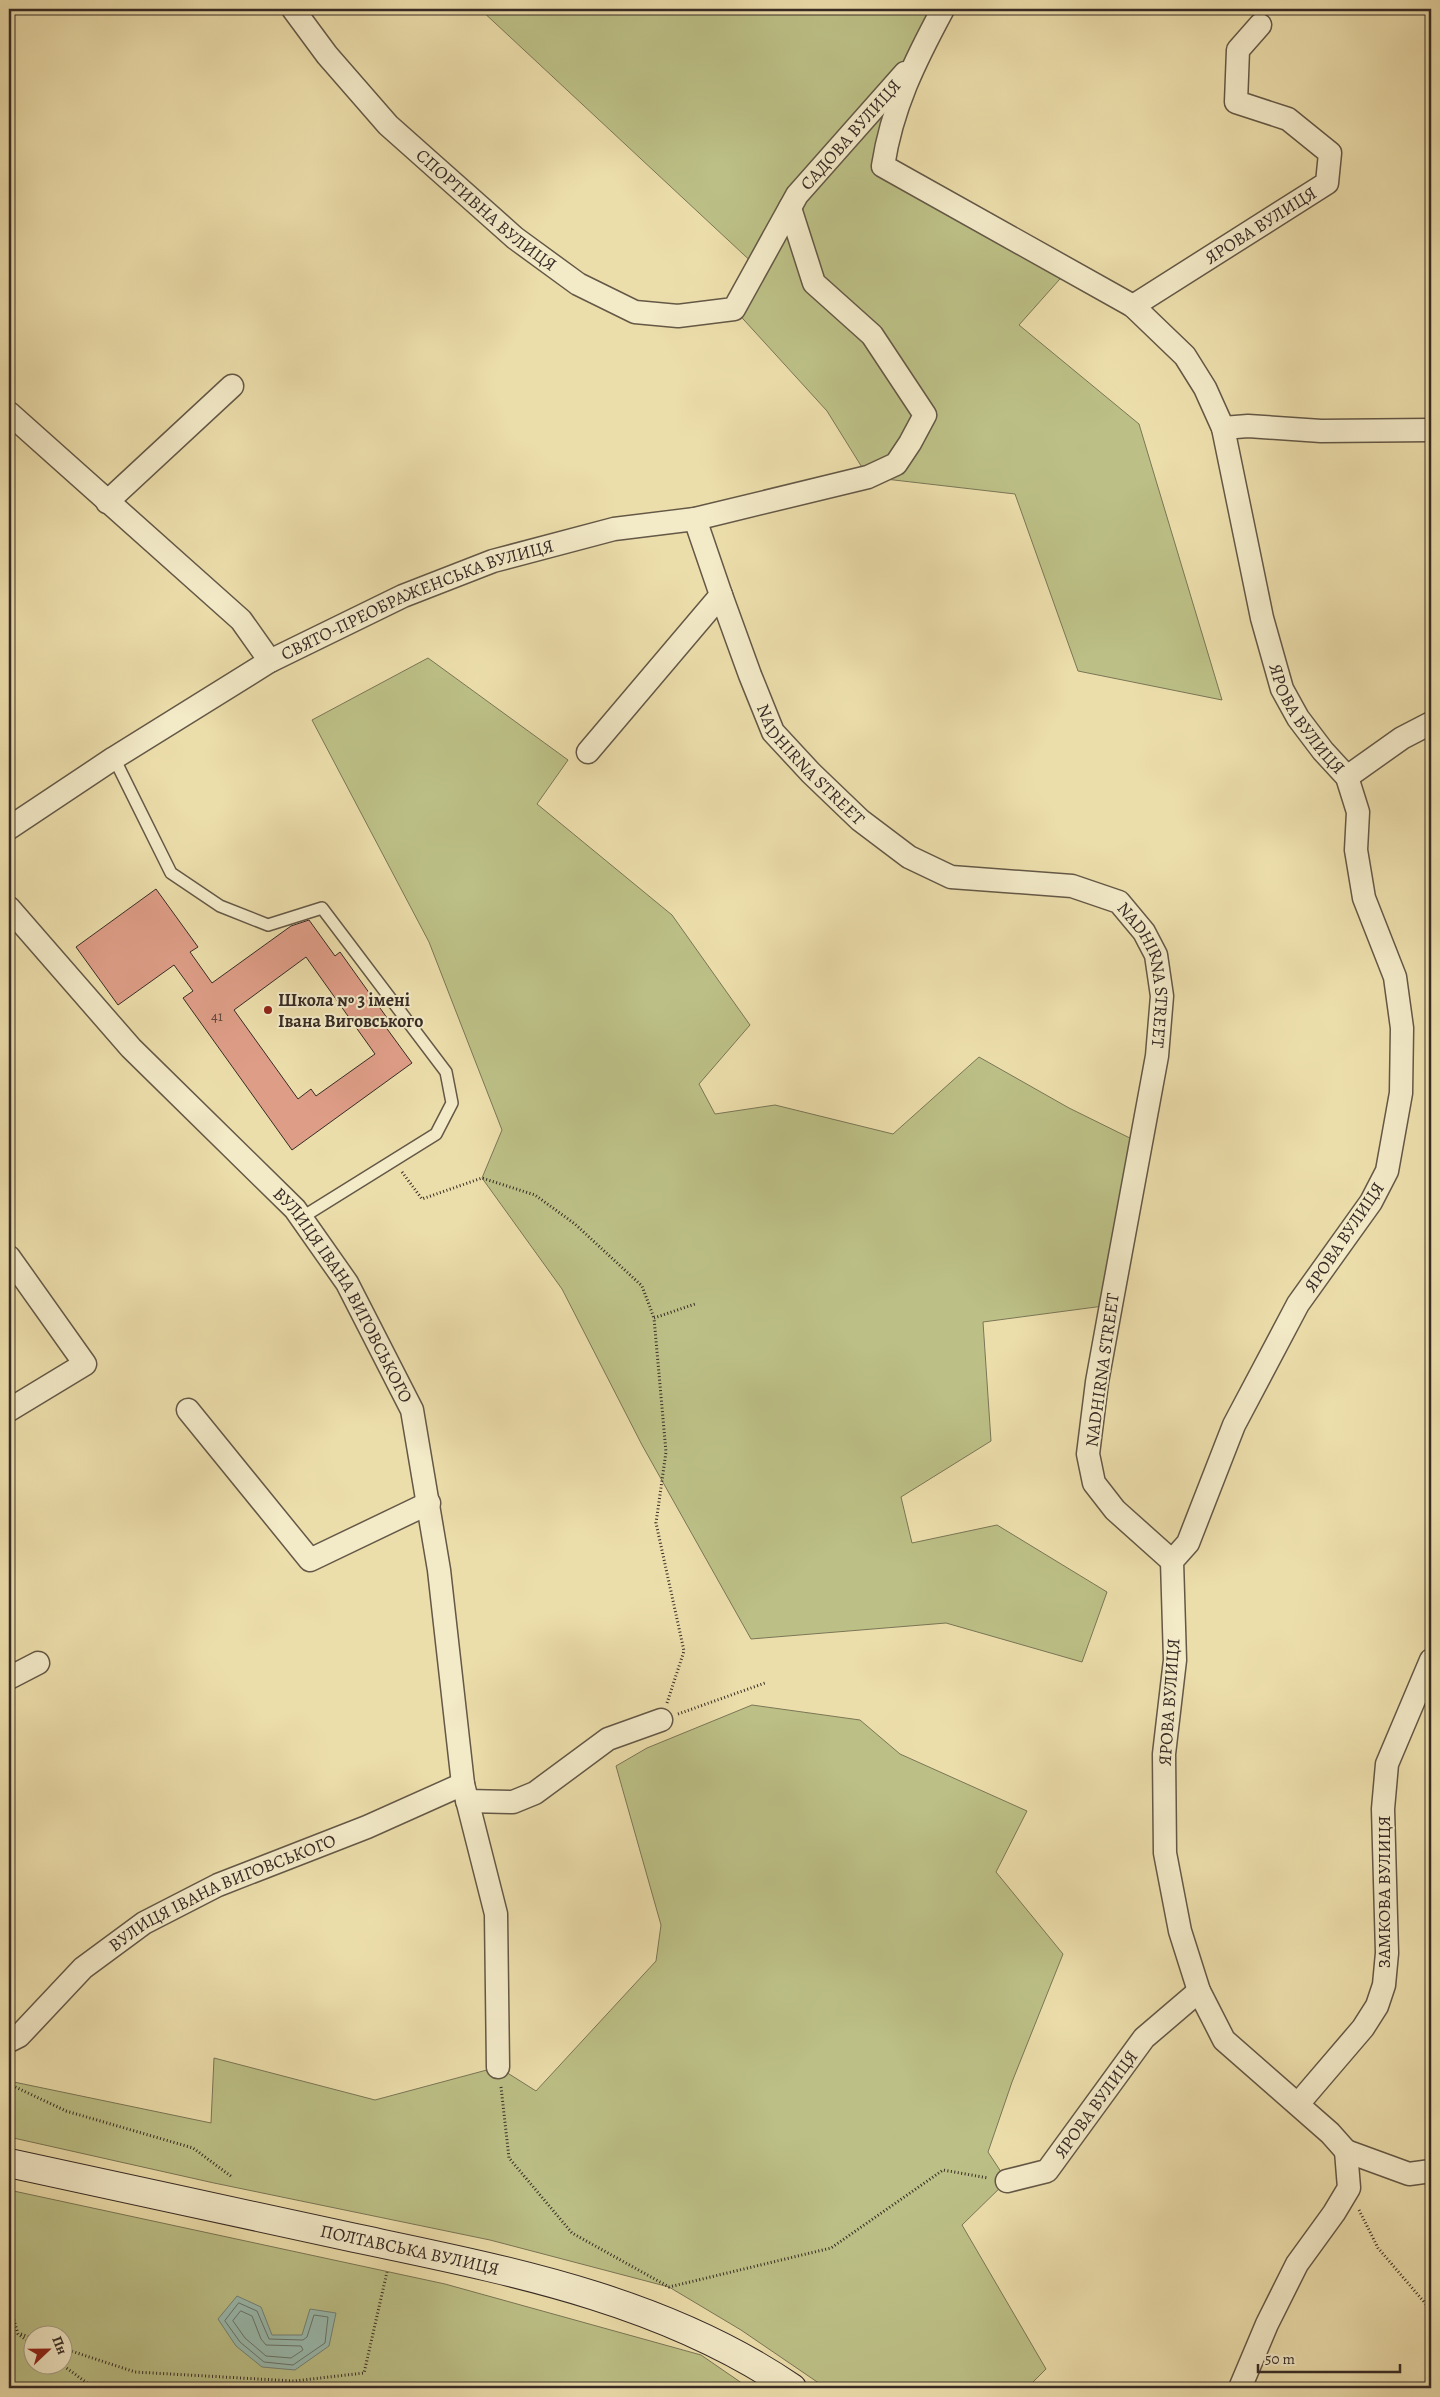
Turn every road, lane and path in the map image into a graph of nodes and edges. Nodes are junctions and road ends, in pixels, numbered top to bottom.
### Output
1 (293, 9) edge
2 (943, 9) edge
3 (1260, 25) dead end
4 (914, 63) junction
5 (883, 166) joint
6 (790, 208) junction
7 (1134, 306) junction
8 (734, 309) joint
9 (232, 386) dead end
10 (9, 413) edge
11 (1222, 428) junction
12 (1431, 430) edge
13 (868, 477) joint
14 (108, 502) junction
15 (695, 519) junction
16 (721, 595) junction
17 (270, 661) junction
18 (1431, 723) edge
19 (588, 752) dead end
20 (114, 758) junction
21 (1346, 777) junction
22 (9, 828) edge
23 (9, 908) edge
24 (394, 1161) junction
25 (302, 1218) junction
26 (9, 1257) edge
27 (695, 1304) dead end
28 (654, 1318) junction
29 (9, 1410) edge
30 (188, 1410) dead end
31 (429, 1503) junction
32 (1172, 1561) junction
33 (1431, 1660) edge
34 (38, 1662) dead end
35 (9, 1678) edge
36 (765, 1683) dead end
37 (661, 1720) junction
38 (465, 1793) junction
39 (1199, 1991) junction
40 (9, 2041) edge
41 (498, 2066) joint
42 (9, 2084) edge
43 (1298, 2104) junction
44 (1346, 2152) junction
45 (9, 2164) edge
46 (1431, 2171) edge
47 (232, 2177) dead end
48 (1008, 2181) joint
49 (1349, 2188) junction
50 (387, 2272) dead end
51 (9, 2303) edge
52 (1431, 2310) edge
53 (18, 2334) junction
54 (22, 2335) edge
55 (22, 2337) edge
56 (72, 2351) edge
57 (72, 2372) edge
58 (94, 2388) edge
59 (792, 2388) edge
60 (1240, 2388) edge

1 - 8 street, СПОРТИВНА ВУЛИЦЯ
2 - 4 street, САДОВА ВУЛИЦЯ
3 - 7 street, ЯРОВА ВУЛИЦЯ
4 - 5 street, САДОВА ВУЛИЦЯ
4 - 6 street, САДОВА ВУЛИЦЯ
5 - 7 street, ЯРОВА ВУЛИЦЯ
6 - 8 street, САДОВА ВУЛИЦЯ
6 - 13 street, САДОВА ВУЛИЦЯ
7 - 11 street, ЯРОВА ВУЛИЦЯ
9 - 14 street
10 - 14 street
11 - 12 street
11 - 21 street, ЯРОВА ВУЛИЦЯ
13 - 15 street, СВЯТО-ПРЕОБРАЖЕНСЬКА ВУЛИЦЯ
14 - 17 street
15 - 16 street, NADHIRNA STREET
15 - 17 street, СВЯТО-ПРЕОБРАЖЕНСЬКА ВУЛИЦЯ
16 - 19 street
16 - 32 street, NADHIRNA STREET
17 - 20 street, СВЯТО-ПРЕОБРАЖЕНСЬКА ВУЛИЦЯ
18 - 21 street
20 - 22 street, СВЯТО-ПРЕОБРАЖЕНСЬКА ВУЛИЦЯ
20 - 24 lane
21 - 32 street, ЯРОВА ВУЛИЦЯ
23 - 25 street, ВУЛИЦЯ ІВАНА ВИГОВСЬКОГО
24 - 25 lane
24 - 28 path
25 - 31 street, ВУЛИЦЯ ІВАНА ВИГОВСЬКОГО
26 - 29 street
27 - 28 path
28 - 37 path
30 - 31 street
31 - 38 street, ВУЛИЦЯ ІВАНА ВИГОВСЬКОГО
32 - 39 street, ЯРОВА ВУЛИЦЯ
33 - 43 street, ЗАМКОВА ВУЛИЦЯ
34 - 35 street
36 - 37 path
37 - 38 street, ВУЛИЦЯ ІВАНА ВИГОВСЬКОГО
38 - 40 street, ВУЛИЦЯ ІВАНА ВИГОВСЬКОГО
38 - 41 street, ВУЛИЦЯ ІВАНА ВИГОВСЬКОГО
39 - 43 street, ЯРОВА ВУЛИЦЯ
39 - 48 street, ЯРОВА ВУЛИЦЯ
41 - 48 path
42 - 47 path
43 - 44 street, ЯРОВА ВУЛИЦЯ
44 - 46 street
44 - 49 street
45 - 59 main road, ПОЛТАВСЬКА ВУЛИЦЯ
49 - 52 path
49 - 60 street
50 - 56 path
51 - 53 path
53 - 54 path
53 - 55 path
57 - 58 path

